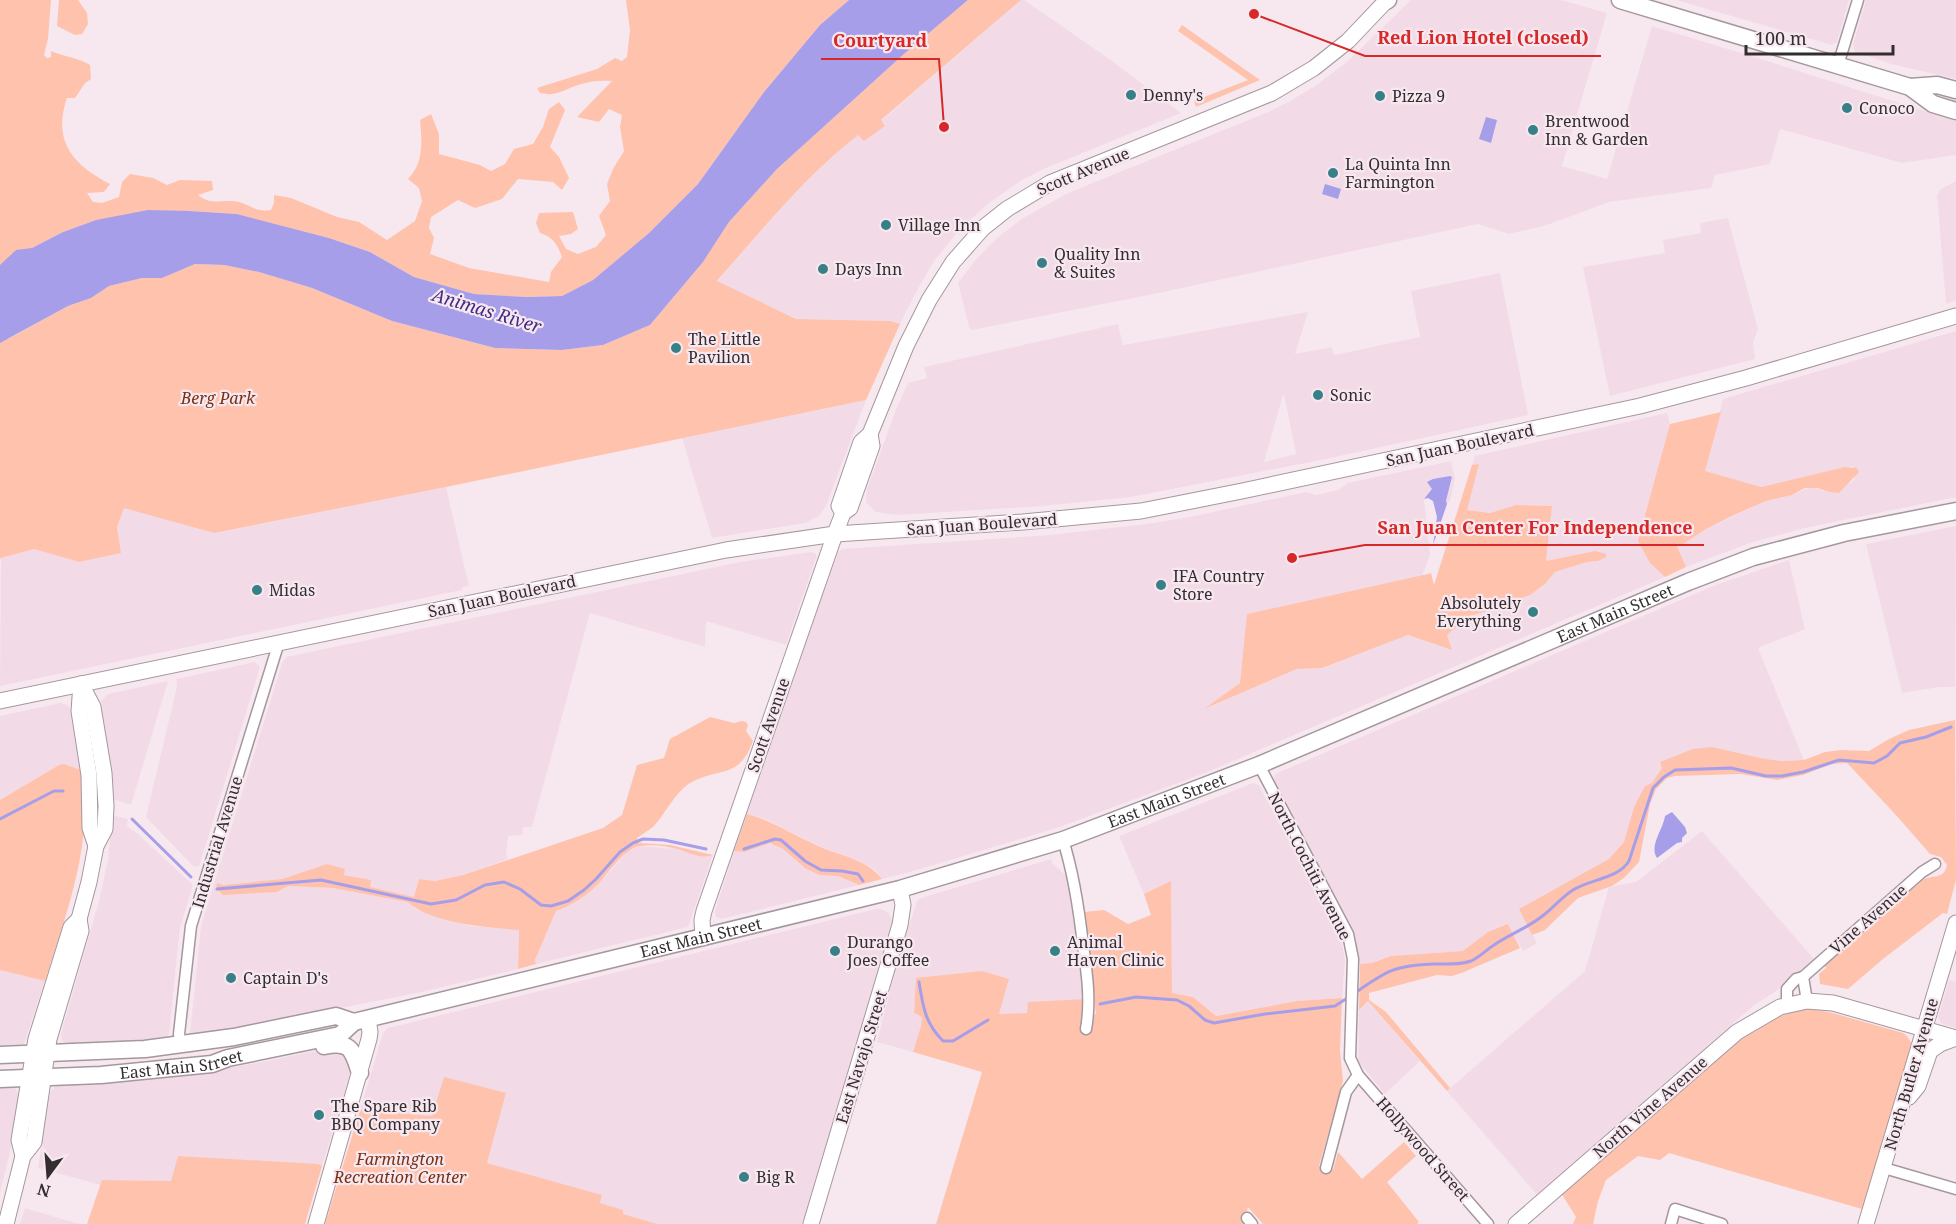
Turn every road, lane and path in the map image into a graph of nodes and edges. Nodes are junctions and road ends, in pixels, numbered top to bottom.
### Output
1 (1387, 0) edge
2 (1620, 0) edge
3 (1858, 0) edge
4 (1838, 65) junction
5 (1910, 87) junction
6 (1956, 90) edge
7 (1956, 111) edge
8 (1956, 316) edge
9 (1956, 510) edge
10 (1929, 516) junction
11 (1956, 519) edge
12 (835, 534) junction
13 (279, 642) junction
14 (81, 684) junction
15 (0, 701) edge
16 (1259, 765) junction
17 (1063, 840) junction
18 (1935, 864) dead end
19 (900, 889) junction
20 (1956, 923) edge
21 (703, 938) junction
22 (1803, 977) junction
23 (1795, 1003) junction
24 (361, 1020) junction
25 (1086, 1029) dead end
26 (1924, 1029) junction
27 (1956, 1038) edge
28 (181, 1045) junction
29 (0, 1054) edge
30 (40, 1054) junction
31 (212, 1064) junction
32 (185, 1067) junction
33 (360, 1073) junction
34 (1358, 1075) junction
35 (36, 1078) junction
36 (0, 1079) edge
37 (1902, 1106) junction
38 (1326, 1168) dead end
39 (1884, 1168) junction
40 (1956, 1189) edge
41 (6, 1224) edge
42 (316, 1224) edge
43 (811, 1224) edge
44 (1488, 1224) edge
45 (1516, 1224) edge
46 (1671, 1224) edge
47 (1722, 1224) edge
48 (1866, 1224) edge

1 - 12 main road, Scott Avenue
2 - 4 main road
3 - 4 street
4 - 5 main road
5 - 6 main road
5 - 7 main road
8 - 12 main road, San Juan Boulevard
9 - 10 main road, East Main Street
10 - 11 main road
10 - 16 main road, East Main Street
12 - 13 main road, San Juan Boulevard
12 - 21 main road, Scott Avenue
13 - 14 main road, San Juan Boulevard
13 - 28 street, Industrial Avenue
14 - 15 main road, San Juan Boulevard
14 - 30 main road
16 - 17 main road, East Main Street
16 - 34 street, North Cochiti Avenue
17 - 19 main road, East Main Street
17 - 25 street
18 - 22 street, Vine Avenue
19 - 21 main road, East Main Street
19 - 43 main road, East Navajo Street
20 - 26 main road, North Butler Avenue
21 - 24 main road, East Main Street
22 - 23 street
22 - 23 street, Vine Avenue
23 - 26 main road
23 - 45 main road, North Vine Avenue
24 - 28 main road, East Main Street
24 - 31 main road, East Main Street
24 - 33 main road
26 - 27 main road
26 - 37 main road, North Butler Avenue
27 - 37 main road
28 - 30 main road, East Main Street
28 - 32 main road
29 - 30 main road, East Main Street
30 - 35 main road
31 - 32 main road, East Main Street
31 - 33 main road
32 - 35 main road, East Main Street
33 - 42 main road
34 - 38 street
34 - 44 street, Hollywood Street
35 - 36 main road, East Main Street
35 - 41 main road
37 - 39 main road, North Butler Avenue
39 - 40 street
39 - 48 main road, North Butler Avenue
46 - 47 street

